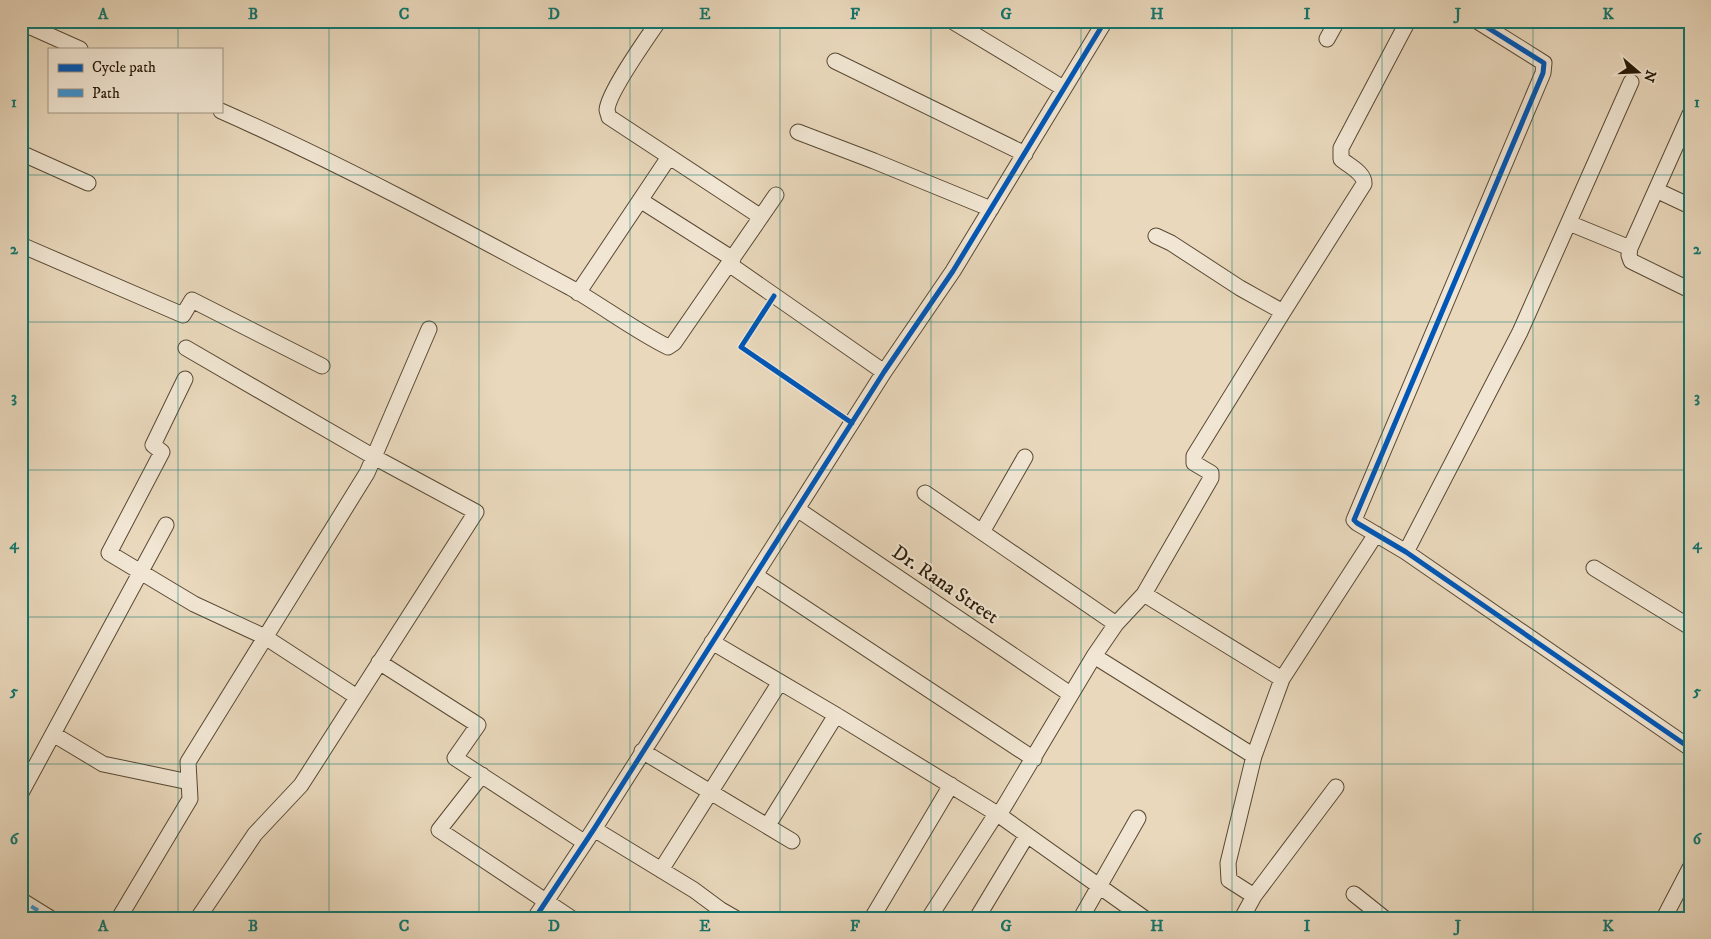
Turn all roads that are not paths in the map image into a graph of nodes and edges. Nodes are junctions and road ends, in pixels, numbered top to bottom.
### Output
1 (952, 21) edge
2 (1105, 21) edge
3 (1337, 21) edge
4 (1408, 21) edge
5 (1477, 21) edge
6 (658, 22) edge
7 (23, 25) edge
8 (1327, 39) dead end
9 (78, 48) edge
10 (835, 61) dead end
11 (1631, 82) dead end
12 (1063, 88) junction
13 (222, 111) edge
14 (1690, 114) edge
15 (798, 132) dead end
16 (21, 153) edge
17 (1025, 154) junction
18 (669, 157) junction
19 (88, 183) dead end
20 (1656, 190) junction
21 (776, 194) dead end
22 (640, 200) junction
23 (1690, 206) edge
24 (991, 209) junction
25 (761, 217) junction
26 (1569, 223) junction
27 (1156, 236) dead end
28 (21, 245) edge
29 (1630, 248) junction
30 (731, 262) junction
31 (1690, 290) edge
32 (578, 293) junction
33 (1282, 312) junction
34 (429, 329) dead end
35 (186, 348) dead end
36 (322, 366) dead end
37 (884, 372) junction
38 (185, 379) dead end
39 (1025, 457) dead end
40 (374, 458) junction
41 (925, 493) dead end
42 (797, 509) junction
43 (166, 525) dead end
44 (982, 532) junction
45 (1376, 534) junction
46 (1406, 552) junction
47 (1594, 568) dead end
48 (141, 571) junction
49 (755, 575) junction
50 (1144, 594) junction
51 (1116, 624) junction
52 (1690, 627) edge
53 (265, 637) junction
54 (712, 642) junction
55 (1094, 656) junction
56 (379, 662) junction
57 (1282, 679) junction
58 (780, 682) junction
59 (1070, 694) junction
60 (357, 697) junction
61 (836, 714) junction
62 (53, 734) junction
63 (1690, 748) edge
64 (642, 751) junction
65 (1254, 756) junction
66 (1034, 758) junction
67 (482, 775) junction
68 (189, 782) junction
69 (951, 785) junction
70 (1336, 787) dead end
71 (711, 792) junction
72 (21, 793) edge
73 (997, 814) junction
74 (1138, 818) dead end
75 (768, 825) junction
76 (594, 829) junction
77 (1027, 835) junction
78 (792, 841) dead end
79 (584, 842) junction
80 (1690, 868) edge
81 (661, 870) junction
82 (1100, 887) junction
83 (1354, 894) dead end
84 (1254, 896) junction
85 (21, 900) edge
86 (547, 900) junction
87 (50, 918) edge
88 (119, 918) edge
89 (198, 918) edge
90 (535, 918) edge
91 (572, 918) edge
92 (735, 918) edge
93 (872, 918) edge
94 (929, 918) edge
95 (978, 918) edge
96 (1081, 918) edge
97 (1144, 918) edge
98 (1242, 918) edge
99 (1384, 918) edge
100 (1664, 918) edge

1 - 12 street
2 - 12 street
3 - 8 street
4 - 33 street
5 - 45 street
6 - 18 street
7 - 9 street
10 - 17 street
11 - 26 street
12 - 17 street
13 - 32 street
14 - 20 street
15 - 24 street
16 - 19 street
17 - 24 street
18 - 22 street
18 - 25 street
20 - 23 street
20 - 29 street
21 - 25 street
22 - 30 street
22 - 32 street
24 - 37 street
25 - 30 street
26 - 29 street
26 - 46 street
27 - 33 street
28 - 36 street
29 - 31 street
30 - 32 street
30 - 37 street
33 - 50 street
34 - 40 street
35 - 40 street
37 - 42 street
38 - 48 street
39 - 44 street
40 - 53 street
40 - 56 street
41 - 44 street
42 - 49 street
42 - 59 street, Dr. Rana Street
43 - 48 street
44 - 51 street
45 - 46 street
45 - 57 street
46 - 63 street
47 - 52 street
48 - 53 street
48 - 62 street
49 - 54 street
49 - 66 street
50 - 51 street
50 - 57 street
51 - 55 street
53 - 60 street
53 - 68 street
54 - 58 street
54 - 64 street
55 - 59 street
55 - 65 street
56 - 60 street
56 - 67 street
57 - 65 street
58 - 61 street
58 - 71 street
59 - 66 street
60 - 89 street
61 - 69 street
61 - 75 street
62 - 68 street
62 - 72 street
64 - 71 street
64 - 76 street
65 - 84 street
66 - 73 street
67 - 79 street
67 - 86 street
68 - 88 street
69 - 73 street
69 - 93 street
70 - 84 street
71 - 75 street
71 - 81 street
73 - 77 street
73 - 94 street
74 - 82 street
75 - 78 street
76 - 79 street
76 - 81 street
77 - 82 street
77 - 95 street
79 - 86 street
80 - 100 street
81 - 92 street
82 - 96 street
82 - 97 street
83 - 99 street
84 - 98 street
85 - 87 street
86 - 90 street
86 - 91 street

